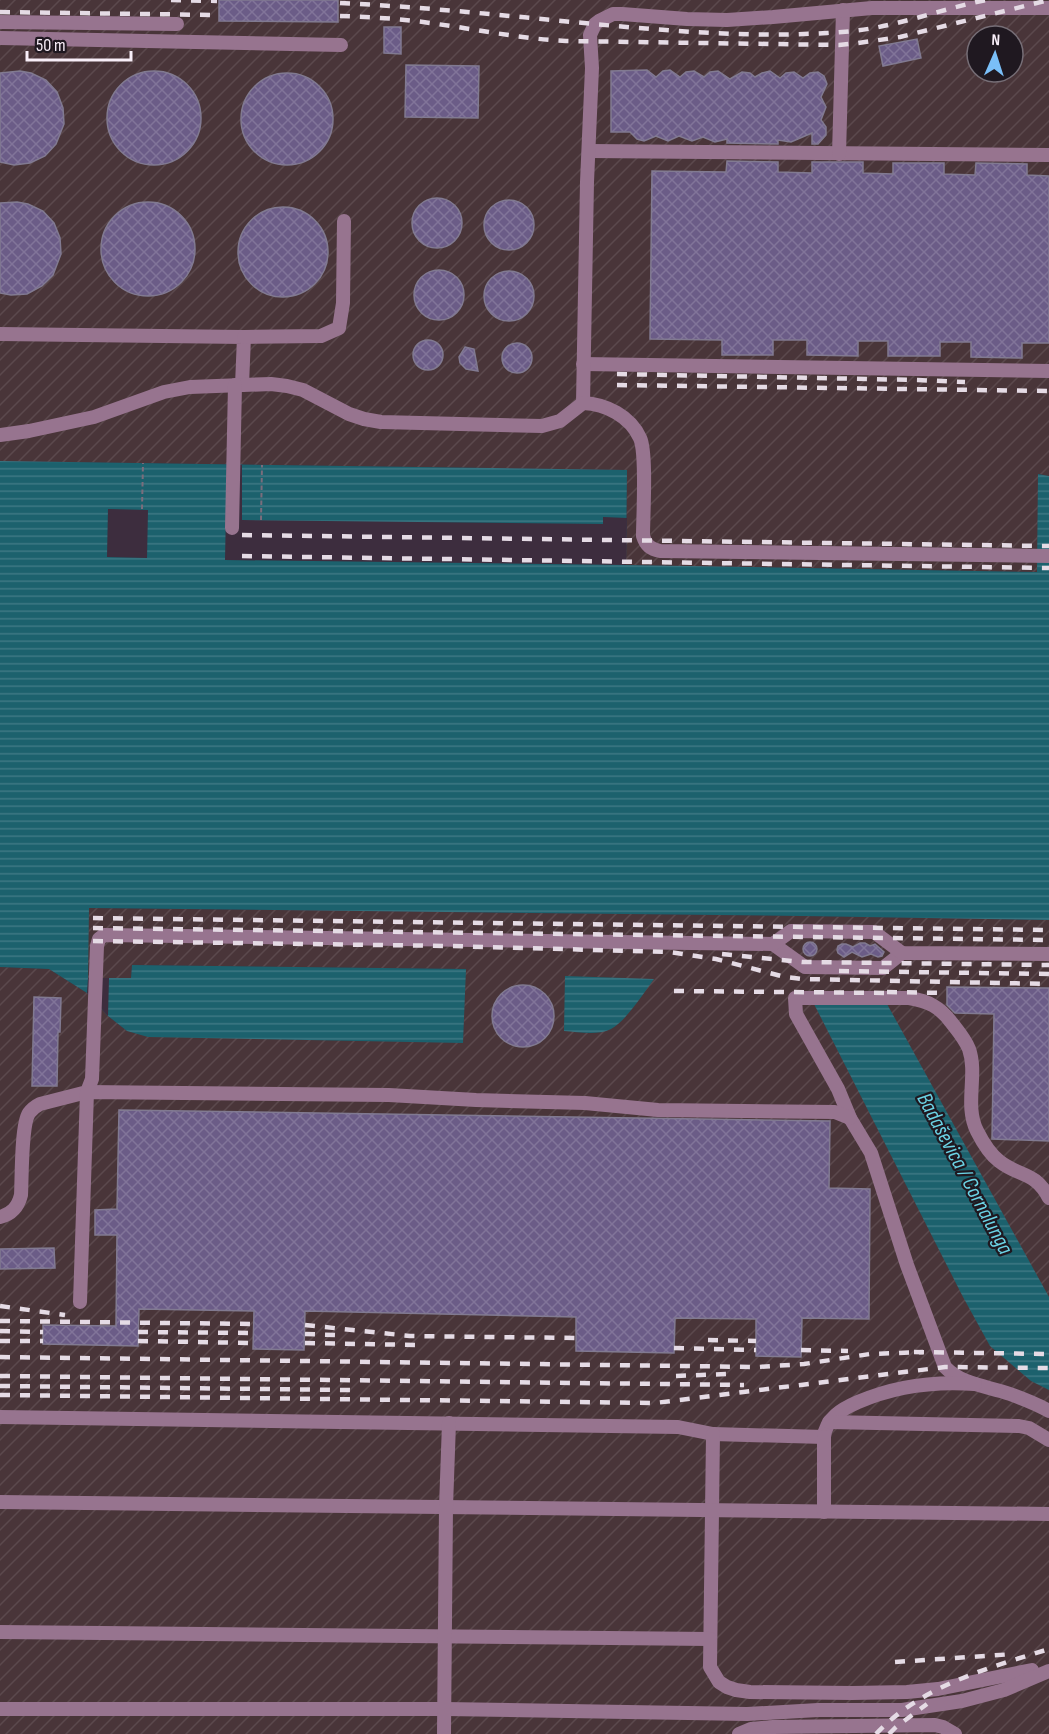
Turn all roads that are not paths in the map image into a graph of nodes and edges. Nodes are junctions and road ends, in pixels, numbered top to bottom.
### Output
1 (1049, 8) edge
2 (843, 10) junction
3 (0, 22) edge
4 (177, 24) dead end
5 (0, 38) edge
6 (342, 45) dead end
7 (590, 151) junction
8 (839, 154) junction
9 (1049, 155) edge
10 (344, 221) dead end
11 (0, 334) edge
12 (244, 337) junction
13 (583, 364) junction
14 (1049, 370) edge
15 (238, 385) junction
16 (583, 403) junction
17 (0, 435) edge
18 (232, 528) dead end
19 (1049, 556) edge
20 (773, 944) junction
21 (902, 953) junction
22 (1049, 954) edge
23 (87, 1092) junction
24 (850, 1118) junction
25 (1049, 1198) edge
26 (0, 1216) edge
27 (80, 1302) dead end
28 (975, 1384) junction
29 (1049, 1411) edge
30 (0, 1417) edge
31 (829, 1422) junction
32 (449, 1423) junction
33 (713, 1434) junction
34 (824, 1437) junction
35 (1049, 1440) edge
36 (0, 1502) edge
37 (446, 1507) junction
38 (711, 1511) junction
39 (824, 1512) junction
40 (1049, 1514) edge
41 (0, 1632) edge
42 (445, 1635) junction
43 (710, 1639) junction
44 (1049, 1666) edge
45 (1049, 1671) edge
46 (0, 1709) edge
47 (445, 1709) junction
48 (444, 1734) edge
49 (739, 1734) edge
50 (955, 1734) edge

1 - 2 street
2 - 7 street
2 - 8 street
3 - 4 street
5 - 6 street
7 - 8 street
7 - 13 street
8 - 9 street
10 - 12 street
11 - 12 street
12 - 15 street
13 - 14 street
13 - 16 street
15 - 16 street
15 - 17 street
15 - 18 street
16 - 19 street
20 - 21 street
20 - 21 street
20 - 23 street
21 - 22 street
23 - 24 street
23 - 26 street
23 - 27 street
24 - 25 street
24 - 28 street
28 - 29 street
28 - 31 street
30 - 32 street
31 - 34 street
31 - 35 street
32 - 33 street
32 - 37 street
33 - 34 street
33 - 38 street
34 - 39 street
36 - 37 street
37 - 38 street
37 - 42 street
38 - 39 street
38 - 43 street
39 - 40 street
41 - 42 street
42 - 43 street
42 - 47 street
43 - 44 street
45 - 47 street
46 - 47 street
47 - 48 street
49 - 50 street

